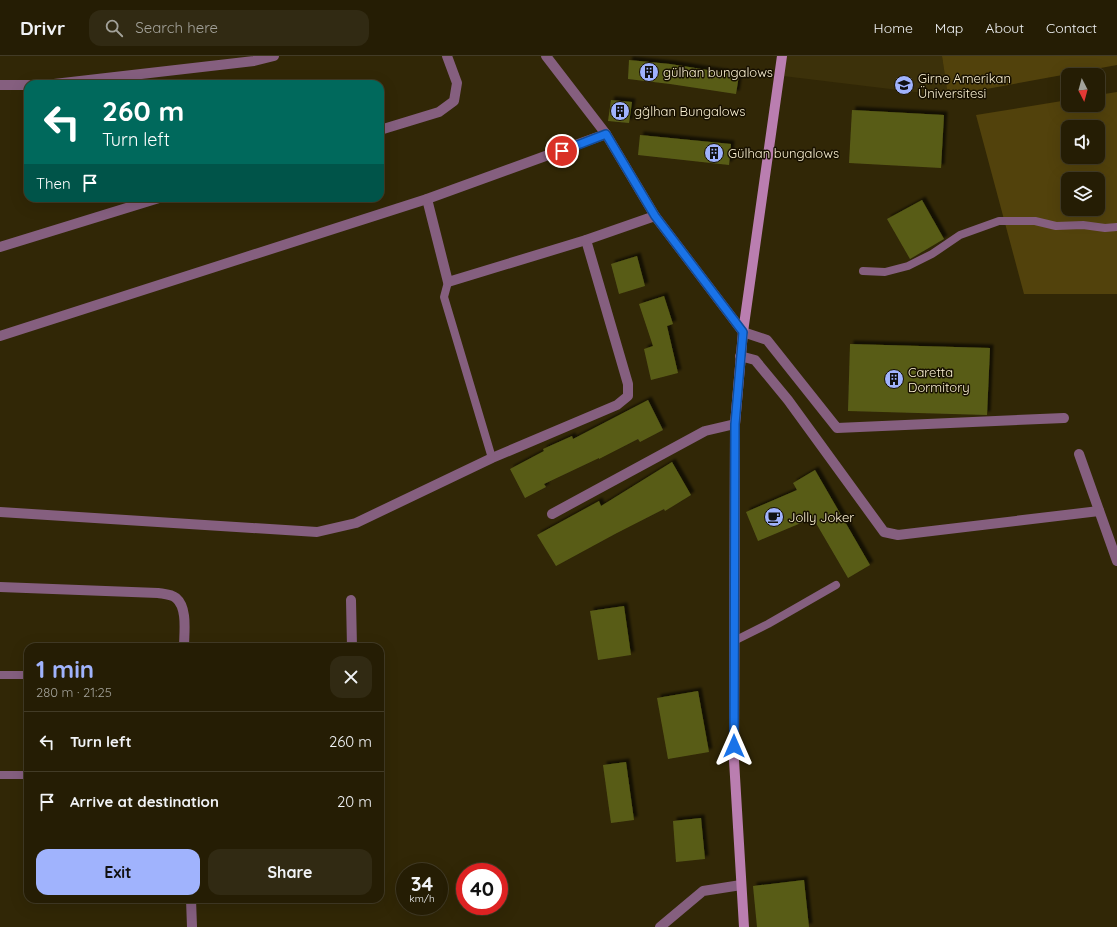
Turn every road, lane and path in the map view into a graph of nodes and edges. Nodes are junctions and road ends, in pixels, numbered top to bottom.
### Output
1 (274, 56) edge
2 (447, 56) edge
3 (546, 56) edge
4 (782, 56) edge
5 (87, 80) edge
6 (24, 84) edge
7 (0, 85) edge
8 (384, 129) edge
9 (606, 134) junction
10 (427, 199) junction
11 (146, 202) edge
12 (655, 216) junction
13 (1117, 227) edge
14 (586, 240) junction
15 (0, 247) edge
16 (863, 271) dead end
17 (448, 282) junction
18 (743, 332) junction
19 (0, 336) edge
20 (740, 356) junction
21 (1064, 418) dead end
22 (735, 424) junction
23 (1079, 454) dead end
24 (492, 458) junction
25 (1099, 511) junction
26 (0, 512) edge
27 (552, 514) dead end
28 (1117, 561) edge
29 (836, 585) dead end
30 (0, 587) edge
31 (352, 600) dead end
32 (734, 642) junction
33 (184, 643) edge
34 (352, 643) edge
35 (0, 675) edge
36 (24, 675) edge
37 (0, 775) edge
38 (24, 775) edge
39 (742, 885) junction
40 (192, 903) edge
41 (192, 927) edge
42 (660, 927) edge
43 (744, 927) edge

1 - 5 street
2 - 8 street
3 - 9 street
4 - 18 street
6 - 7 street
9 - 10 street
9 - 12 street
10 - 17 street
10 - 19 street
11 - 15 street
12 - 14 street
12 - 18 street
13 - 16 lane
14 - 17 street
14 - 24 street
17 - 24 lane
18 - 20 street
18 - 21 street
20 - 22 street
20 - 25 street
22 - 27 street
22 - 32 street
23 - 25 street
24 - 26 street
25 - 28 street
29 - 32 lane
30 - 33 street
31 - 34 street
32 - 39 street
35 - 36 lane
37 - 38 lane
39 - 42 street
39 - 43 street
40 - 41 street

